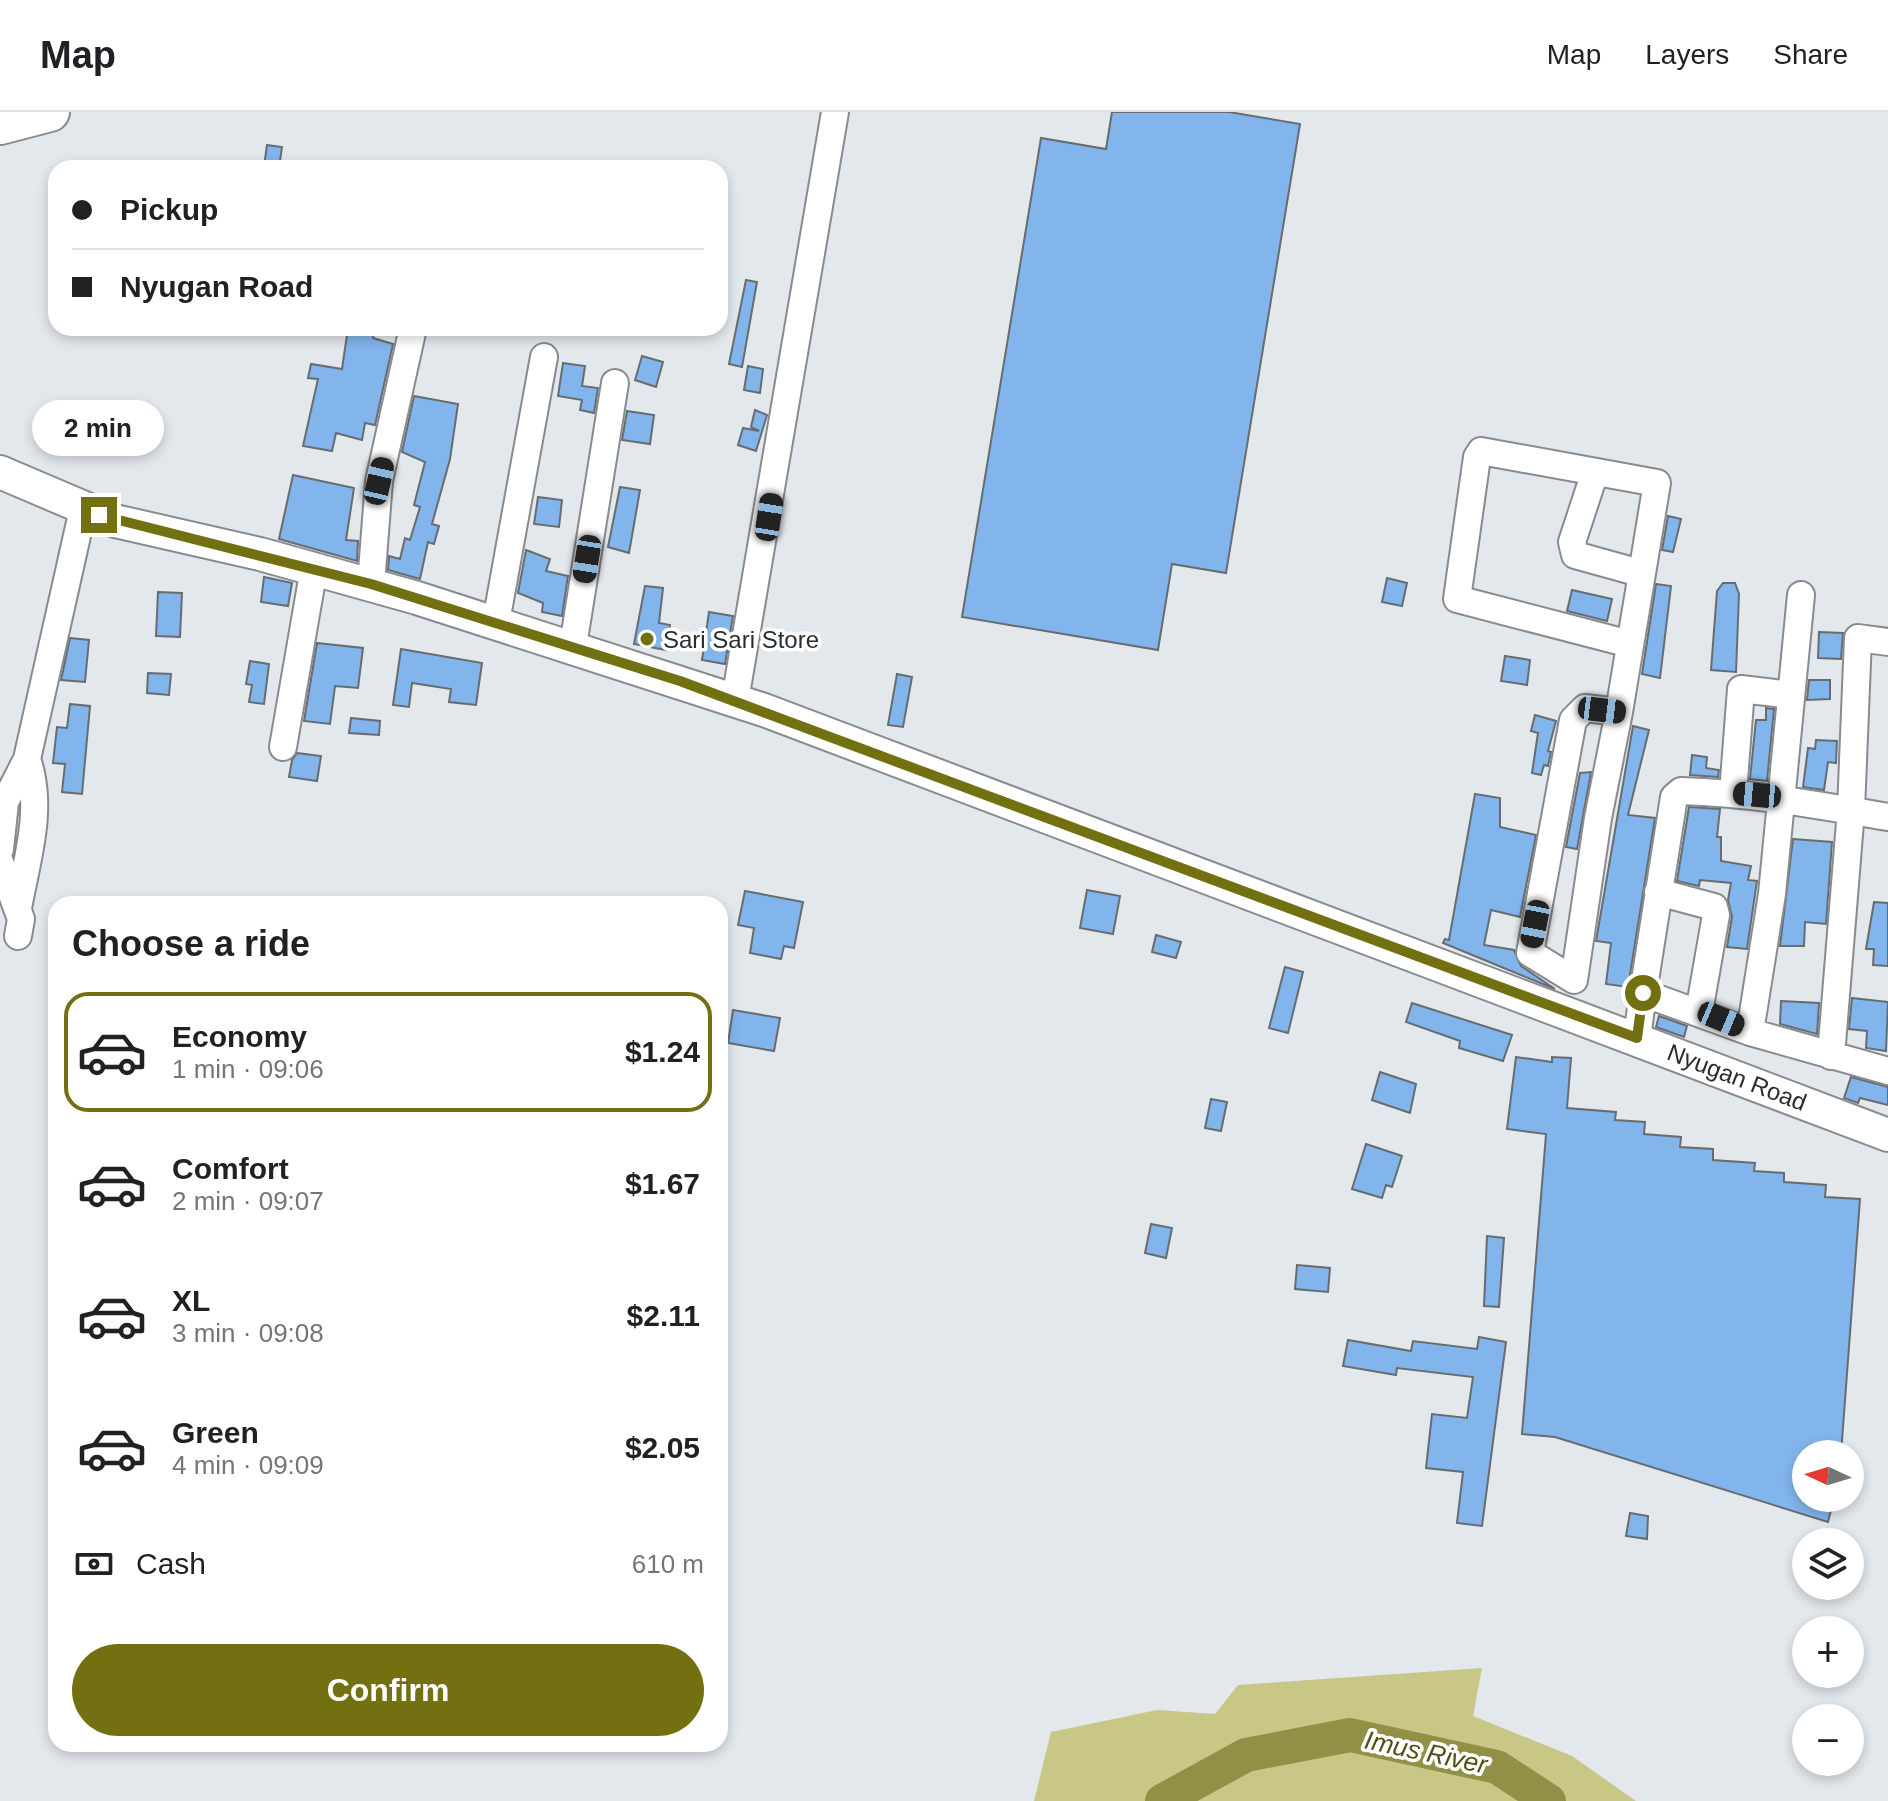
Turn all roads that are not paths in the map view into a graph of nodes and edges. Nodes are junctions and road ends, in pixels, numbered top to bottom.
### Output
1 (50, 112) edge
2 (835, 112) edge
3 (0, 125) edge
4 (411, 336) edge
5 (544, 357) dead end
6 (615, 383) dead end
7 (0, 472) edge
8 (1595, 472) junction
9 (83, 509) junction
10 (314, 568) junction
11 (1640, 573) junction
12 (371, 584) junction
13 (1801, 595) dead end
14 (496, 622) junction
15 (1888, 642) edge
16 (1630, 644) junction
17 (573, 646) junction
18 (1791, 695) junction
19 (735, 700) junction
20 (1619, 712) junction
21 (283, 747) dead end
22 (27, 759) junction
23 (1733, 793) junction
24 (1782, 797) junction
25 (1851, 810) junction
26 (1888, 817) edge
27 (0, 849) edge
28 (0, 862) edge
29 (1658, 892) junction
30 (18, 908) junction
31 (18, 936) dead end
32 (1574, 980) junction
33 (1643, 993) junction
34 (1699, 1012) junction
35 (1569, 1013) junction
36 (1750, 1032) junction
37 (1637, 1038) junction
38 (1831, 1056) junction
39 (1888, 1071) edge
40 (1888, 1135) edge

1 - 3 highway
2 - 19 street
4 - 12 street
5 - 14 street
6 - 17 street
7 - 9 main road, Nyugan Road
8 - 11 street
8 - 11 street
8 - 16 street
9 - 10 main road, Nyugan Road
9 - 22 street
10 - 12 main road, Nyugan Road
10 - 21 street
11 - 16 street
12 - 14 main road, Nyugan Road
13 - 18 street
14 - 17 main road, Nyugan Road
15 - 25 street
16 - 20 street
17 - 19 main road, Nyugan Road
18 - 23 street
18 - 24 street
19 - 35 main road, Nyugan Road
20 - 32 street
20 - 32 street
22 - 27 street
22 - 30 street
23 - 24 street
23 - 29 street
24 - 25 street
24 - 36 street
25 - 26 street
25 - 38 street
28 - 30 street
29 - 33 street
29 - 34 street
30 - 31 street
32 - 35 street
33 - 34 street
33 - 37 street
34 - 36 street
35 - 37 main road, Nyugan Road
36 - 38 street
37 - 40 main road, Nyugan Road
38 - 39 street

